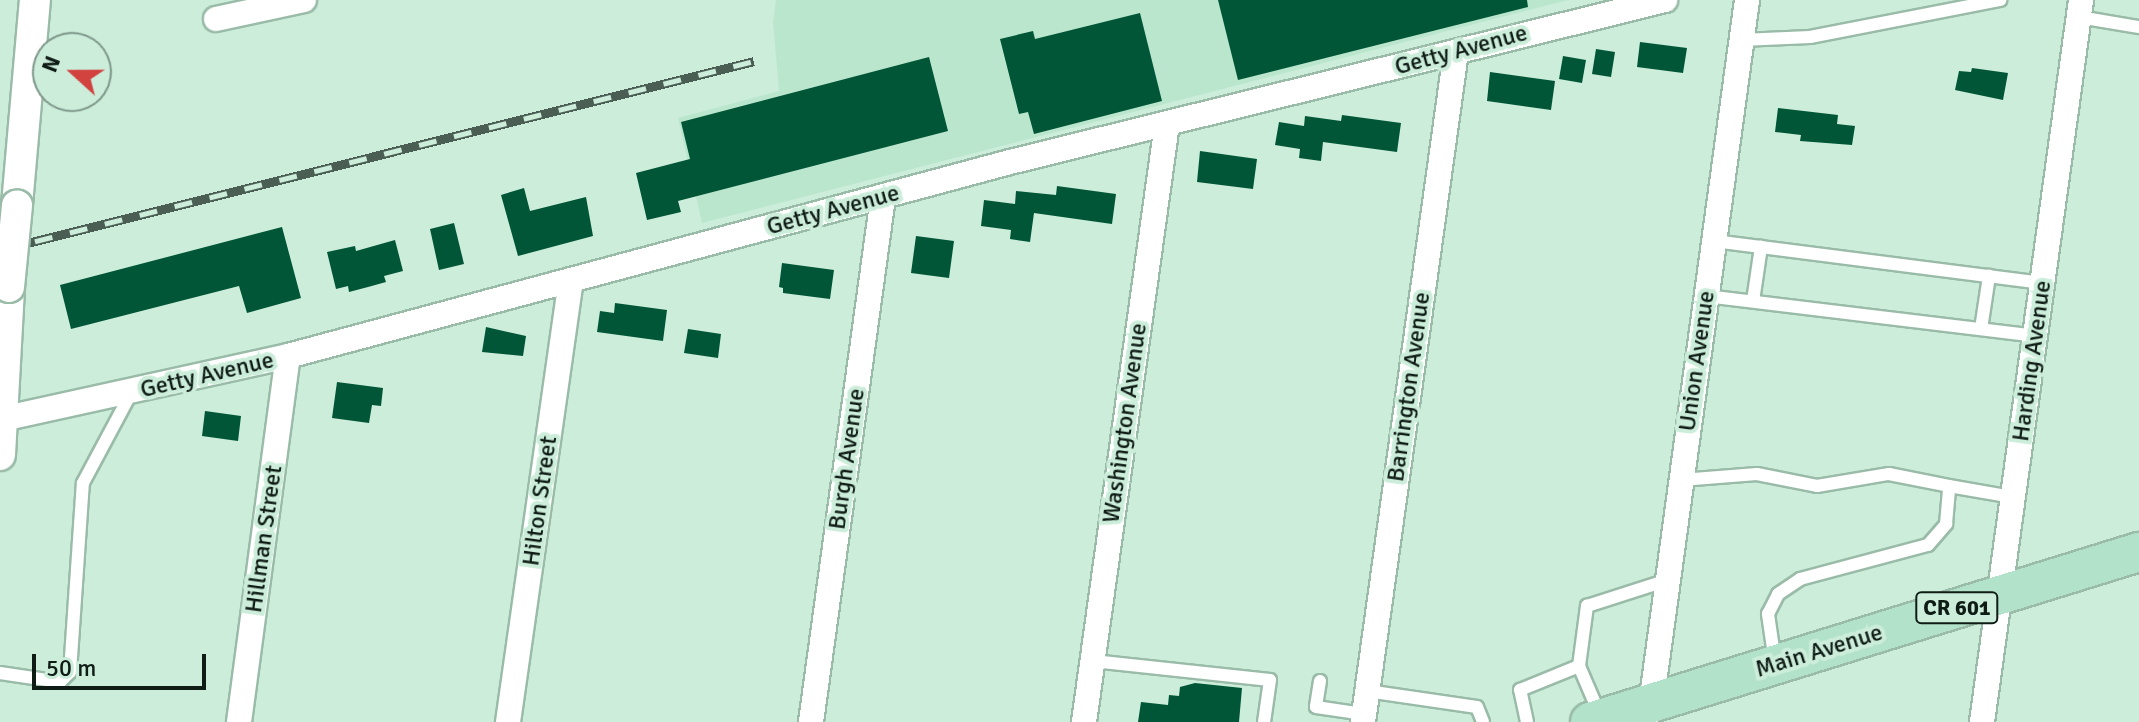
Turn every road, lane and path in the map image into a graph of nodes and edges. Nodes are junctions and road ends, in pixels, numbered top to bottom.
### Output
1 (35, 0) edge
2 (1662, 0) edge
3 (1747, 0) edge
4 (2000, 0) edge
5 (298, 1) edge
6 (2080, 8) edge
7 (216, 19) dead end
8 (2139, 27) edge
9 (1741, 40) junction
10 (1456, 52) junction
11 (1167, 124) junction
12 (883, 197) junction
13 (1714, 241) junction
14 (1761, 247) junction
15 (1989, 276) junction
16 (571, 280) junction
17 (2042, 283) junction
18 (1706, 296) junction
19 (1753, 301) junction
20 (1981, 329) junction
21 (2035, 336) junction
22 (288, 356) junction
23 (131, 393) junction
24 (2, 419) junction
25 (0, 455) edge
26 (1681, 480) junction
27 (1949, 486) junction
28 (2013, 497) junction
29 (2139, 552) edge
30 (1668, 580) junction
31 (2000, 595) junction
32 (1093, 661) junction
33 (1776, 665) junction
34 (1579, 666) junction
35 (0, 673) edge
36 (1320, 681) dead end
37 (1365, 709) edge
38 (1650, 713) edge
39 (1596, 720) edge
40 (239, 722) edge
41 (508, 722) edge
42 (811, 722) edge
43 (1084, 722) edge
44 (1264, 722) edge
45 (1483, 722) edge
46 (1527, 722) edge
47 (1982, 722) edge

1 - 24 street, bridge
2 - 10 street, Getty Avenue
3 - 9 street, Union Avenue
4 - 9 lane
5 - 7 street
6 - 8 lane
6 - 17 street, Harding Avenue
9 - 13 street, Union Avenue
10 - 11 street, Getty Avenue
10 - 37 street, Barrington Avenue
11 - 12 street, Getty Avenue
11 - 32 street, Washington Avenue
12 - 16 street, Getty Avenue
12 - 42 street, Burgh Avenue
13 - 14 lane
13 - 18 street, Union Avenue
14 - 15 lane
14 - 19 lane
15 - 17 lane
15 - 20 lane
16 - 22 street, Getty Avenue
16 - 41 street, Hilton Street
17 - 21 street, Harding Avenue
18 - 19 lane
18 - 26 street, Union Avenue
19 - 20 lane
20 - 21 lane
21 - 28 street, Harding Avenue
22 - 23 street, Getty Avenue
22 - 40 street, Hillman Street
23 - 24 street, Getty Avenue
23 - 35 lane
24 - 25 street
26 - 27 lane
26 - 30 street, Union Avenue
27 - 28 lane
27 - 33 lane
28 - 31 street, Harding Avenue
29 - 31 main road, Main Avenue / CR 601
30 - 34 lane
30 - 38 street, Union Avenue
31 - 33 main road, Main Avenue / CR 601
31 - 47 street, Harding Avenue
32 - 43 street, Washington Avenue
32 - 44 lane
33 - 38 main road, Main Avenue / CR 601
34 - 39 lane
34 - 46 lane
36 - 37 lane
37 - 45 lane
38 - 39 main road, Main Avenue / CR 601

